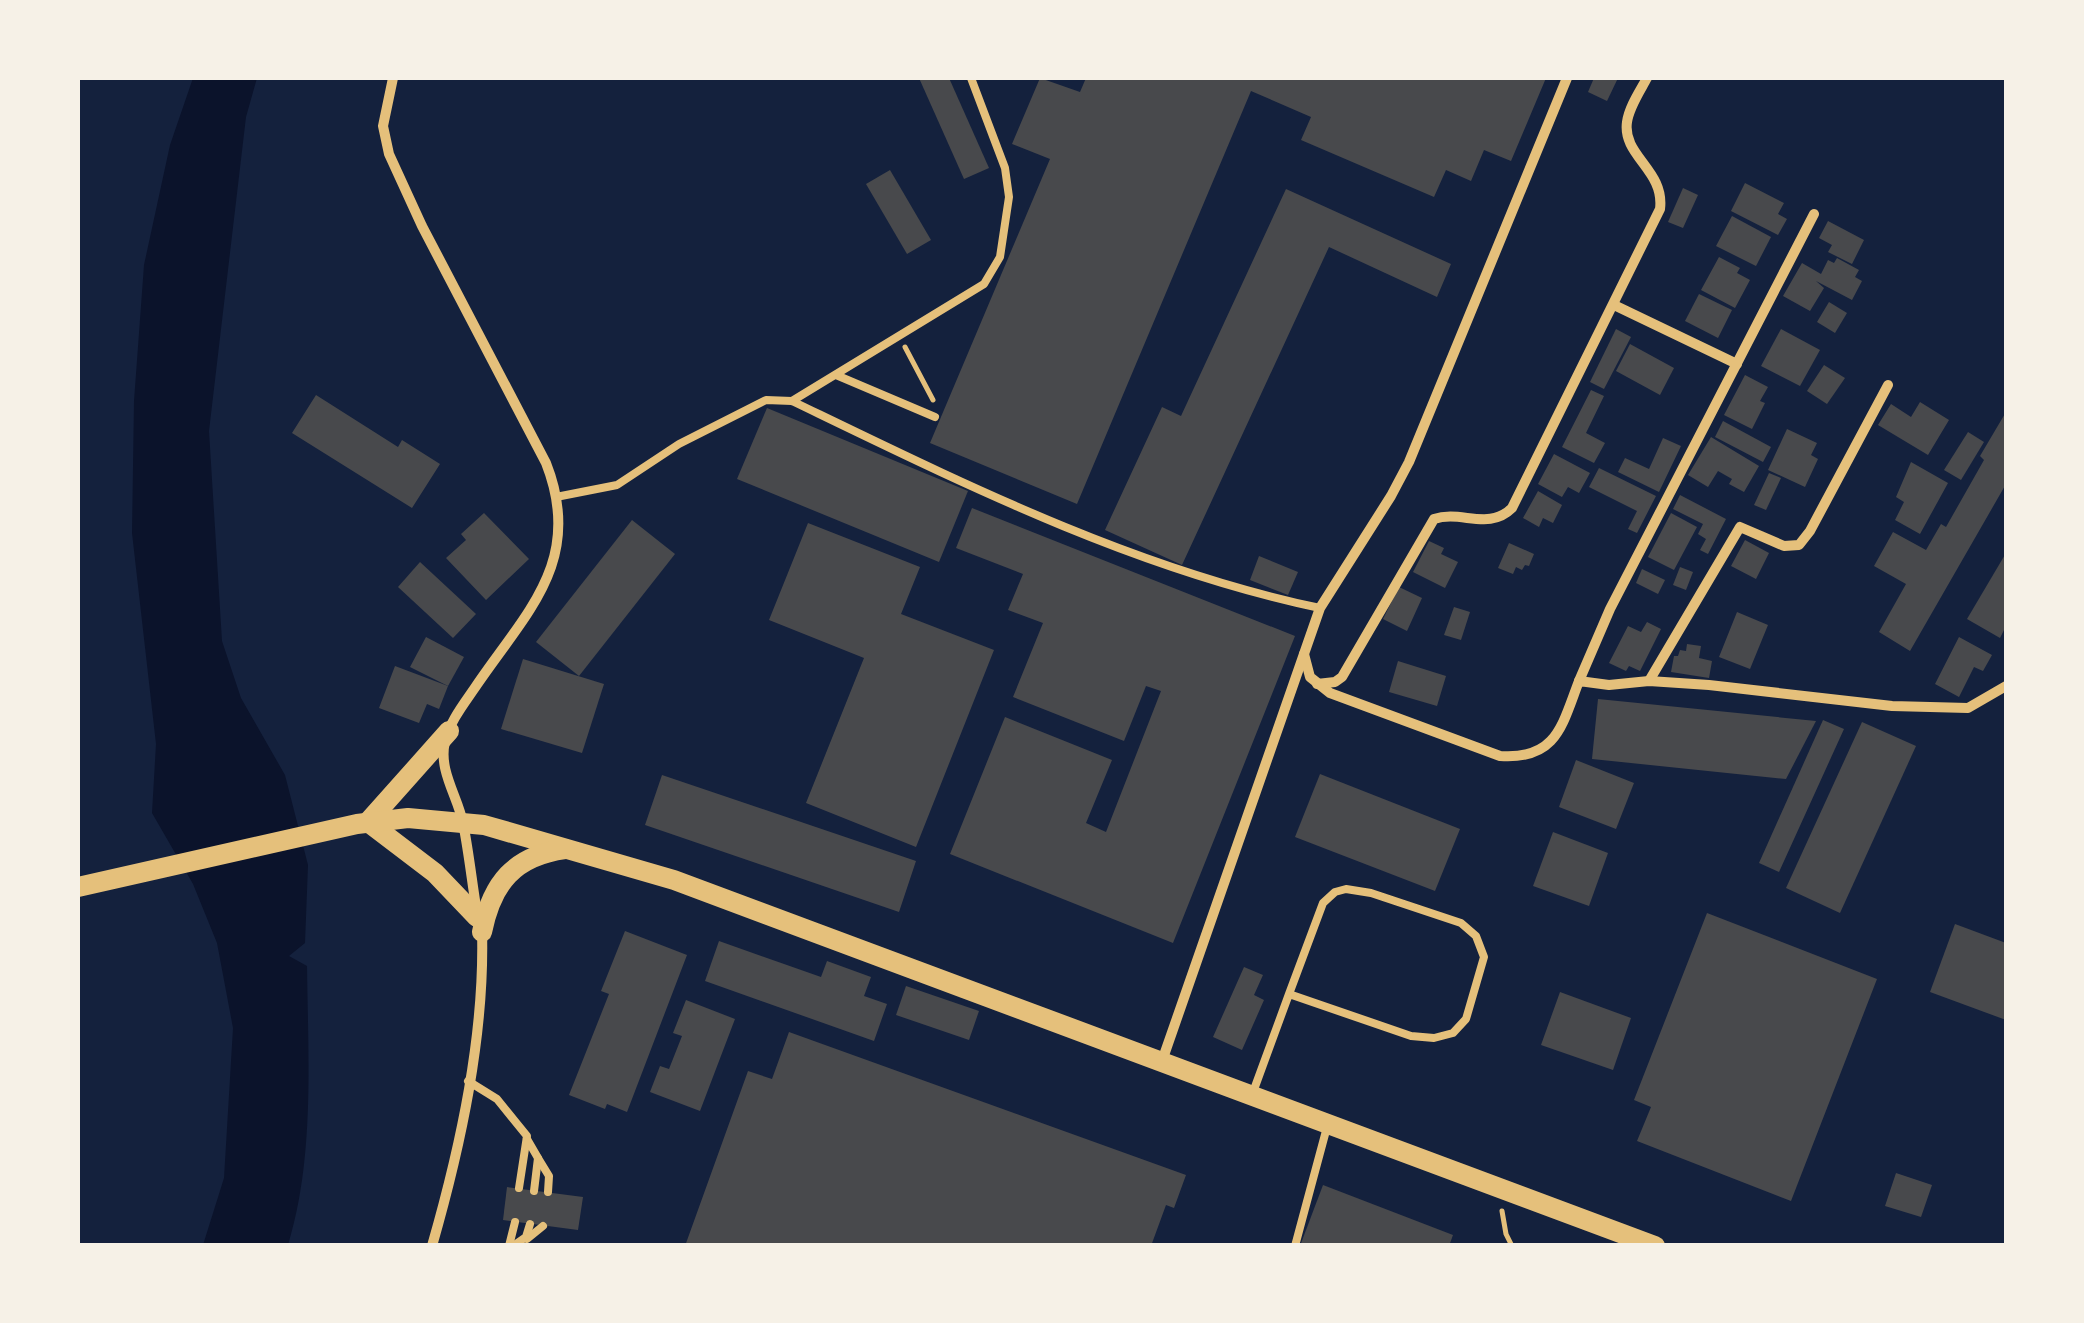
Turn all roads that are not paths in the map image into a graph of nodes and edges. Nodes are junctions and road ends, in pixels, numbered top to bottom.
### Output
1 (393, 78) edge
2 (971, 78) edge
3 (1567, 78) edge
4 (1648, 78) edge
5 (1814, 214) dead end
6 (1614, 306) junction
7 (1738, 364) junction
8 (836, 374) junction
9 (1888, 385) dead end
10 (792, 402) junction
11 (935, 418) road end
12 (556, 497) junction
13 (1320, 608) junction
14 (1305, 646) junction
15 (1579, 681) junction
16 (1649, 681) junction
17 (1316, 684) junction
18 (2006, 686) edge
19 (448, 731) junction
20 (463, 822) junction
21 (363, 823) junction
22 (572, 848) junction
23 (78, 887) edge
24 (480, 924) junction
25 (1289, 994) junction
26 (1162, 1062) junction
27 (468, 1081) junction
28 (1252, 1095) junction
29 (1328, 1123) junction
30 (527, 1136) junction
31 (538, 1158) junction
32 (520, 1188) dead end
33 (534, 1190) dead end
34 (548, 1192) dead end
35 (515, 1222) dead end
36 (530, 1224) dead end
37 (543, 1226) dead end
38 (523, 1240) junction
39 (1650, 1244) edge
40 (432, 1246) edge
41 (511, 1246) edge
42 (1295, 1246) edge

1 - 12 street
2 - 8 lane
3 - 13 street
4 - 6 street
5 - 7 street
6 - 7 street
6 - 17 street
7 - 15 street
8 - 10 lane
8 - 11 lane
9 - 16 street
10 - 12 lane
10 - 13 lane
12 - 19 street
13 - 14 street
14 - 17 street
14 - 26 street
15 - 16 street
15 - 17 street
16 - 18 street
19 - 20 street
19 - 21 main road
20 - 21 main road
20 - 22 main road
20 - 24 street
21 - 23 main road
21 - 24 main road
22 - 24 main road
22 - 26 main road
24 - 27 street
25 - 25 lane
25 - 28 lane
26 - 28 main road
27 - 30 lane
27 - 40 street
28 - 29 main road
29 - 39 main road
29 - 42 lane
30 - 31 lane
30 - 32 lane
31 - 33 lane
31 - 34 lane
35 - 41 lane
36 - 38 lane
37 - 38 lane
38 - 41 lane

